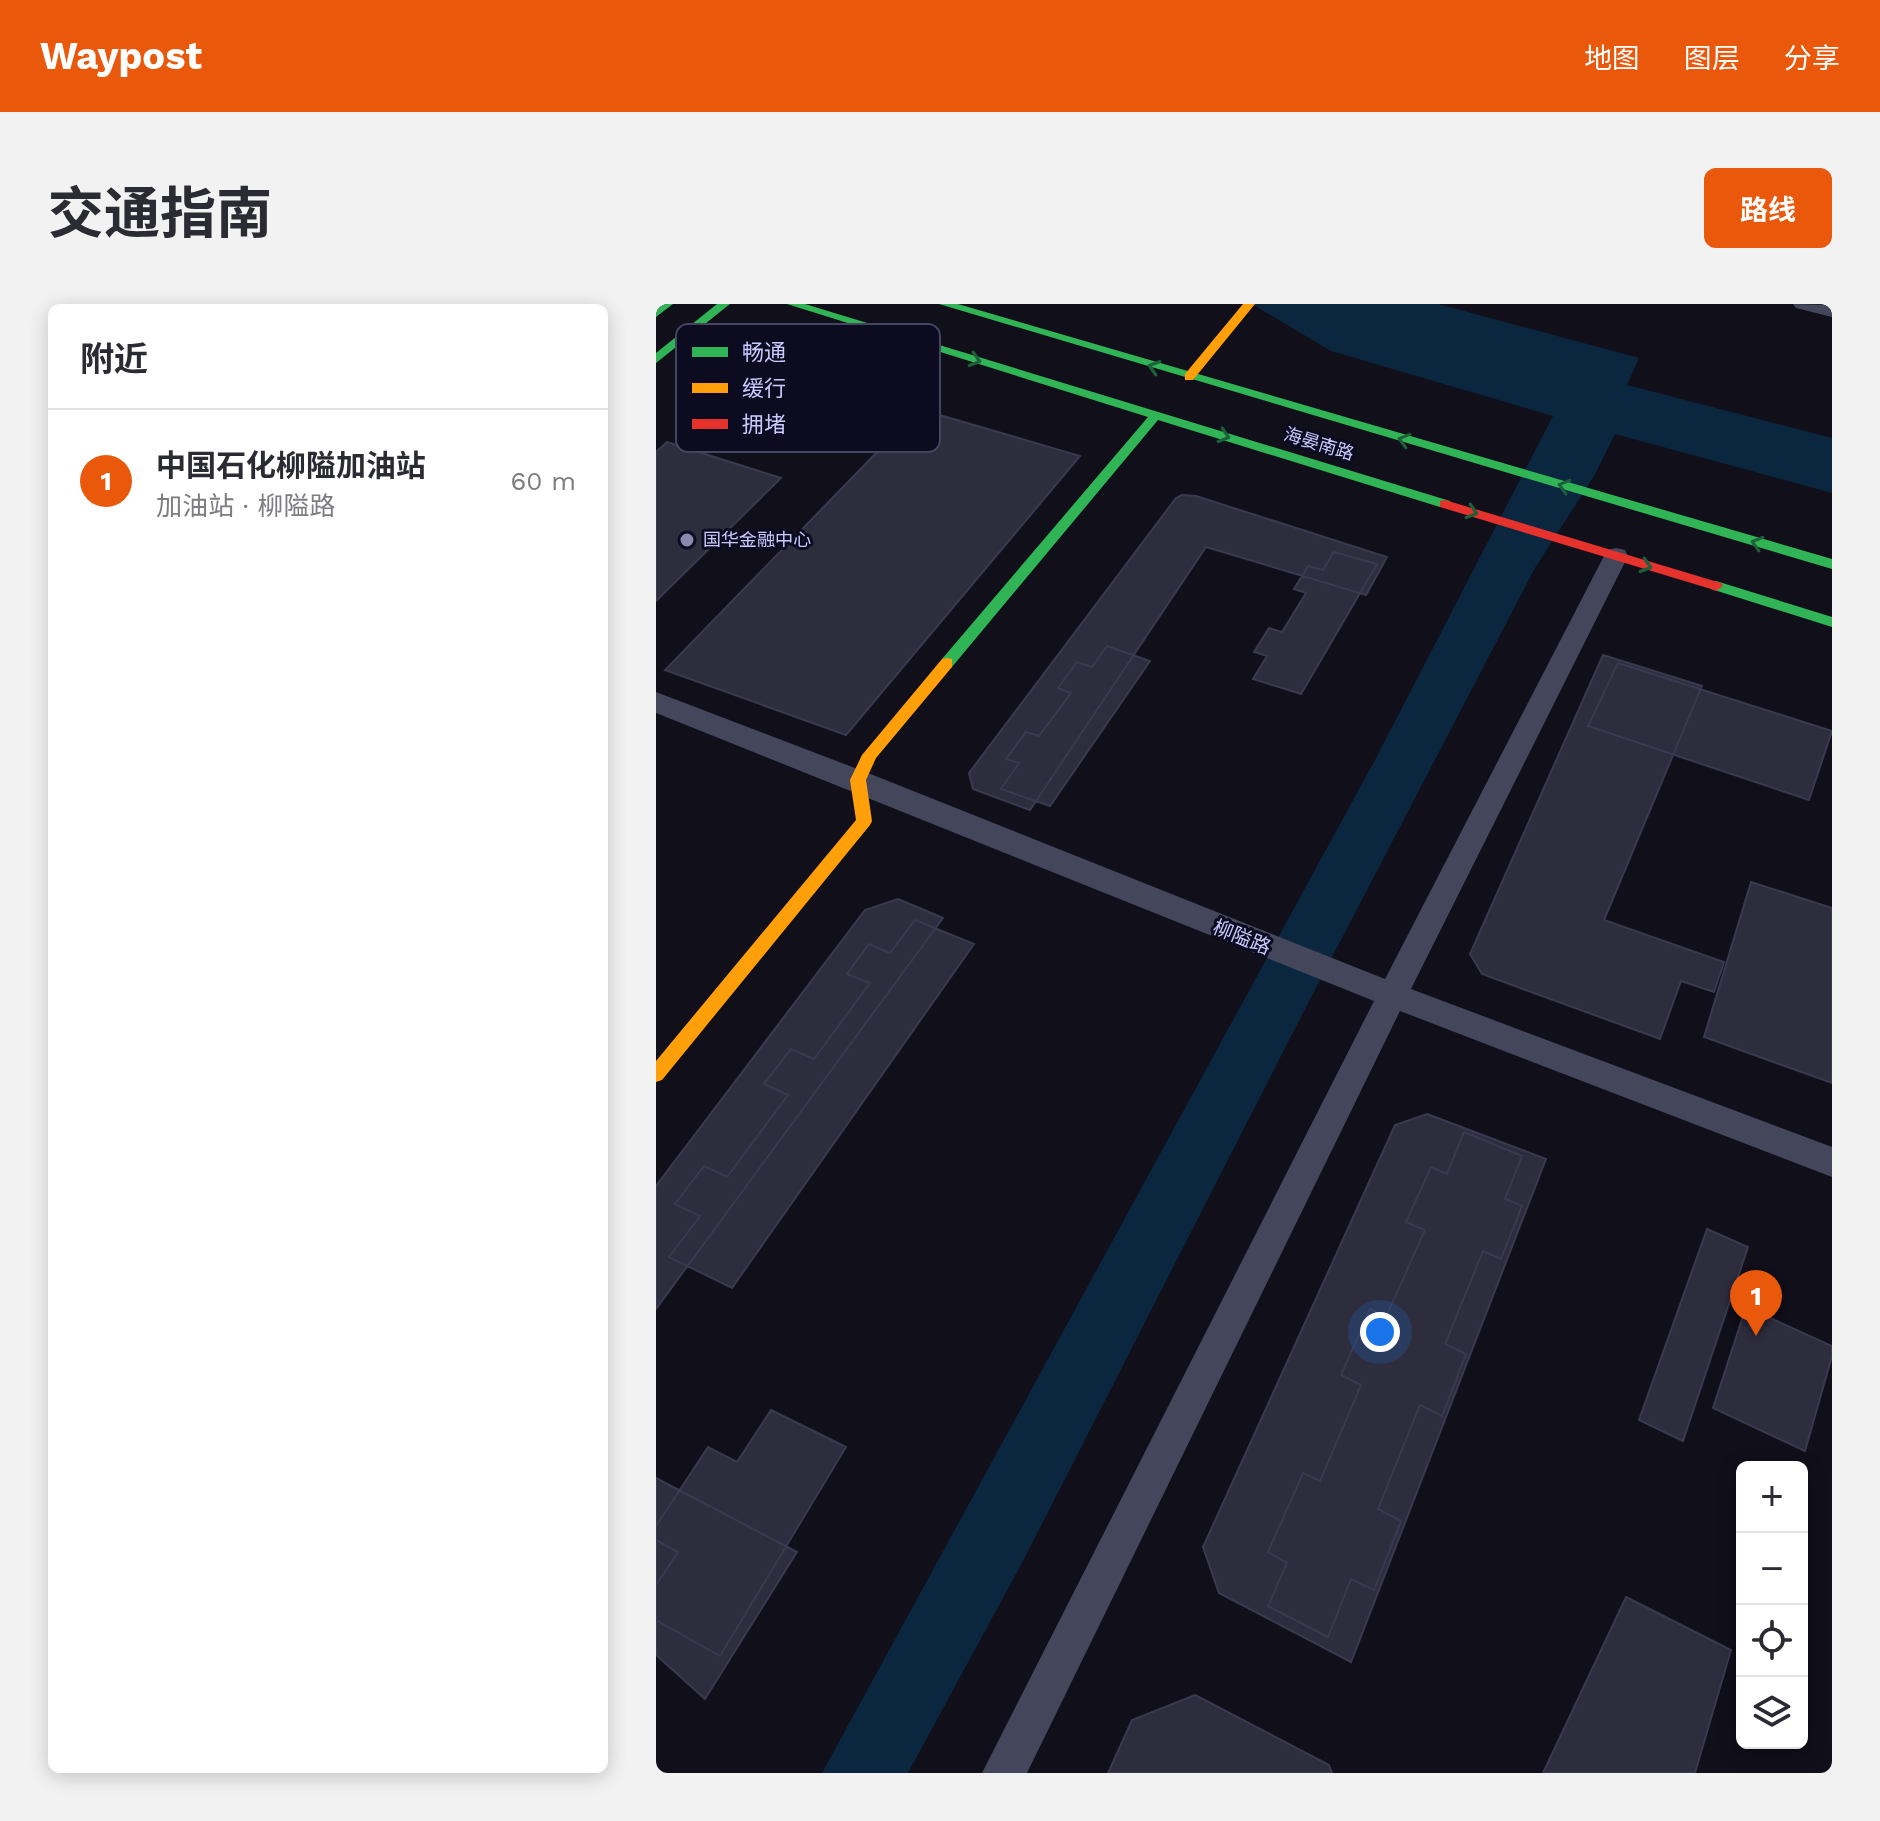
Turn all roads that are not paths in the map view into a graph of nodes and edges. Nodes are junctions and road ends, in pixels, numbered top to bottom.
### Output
1 (667, 304) edge
2 (724, 304) edge
3 (793, 304) edge
4 (945, 304) edge
5 (1249, 304) edge
6 (1803, 304) edge
7 (1832, 311) edge
8 (656, 313) edge
9 (699, 324) edge
10 (858, 324) edge
11 (676, 343) edge
12 (940, 349) edge
13 (656, 359) edge
14 (1189, 377) junction
15 (1156, 415) junction
16 (1616, 556) junction
17 (1832, 564) edge
18 (1832, 622) edge
19 (656, 702) edge
20 (858, 780) junction
21 (1392, 996) junction
22 (656, 1074) edge
23 (1832, 1162) edge
24 (1004, 1773) edge

1 - 8 main road
2 - 9 main road
3 -> 10 main road, 海晏南路
14 -> 4 main road, 海晏南路
5 - 14 main road
6 - 7 street
11 - 13 main road
12 -> 15 main road, 海晏南路
17 -> 14 main road, 海晏南路
15 -> 16 main road, 海晏南路
15 - 20 main road
16 -> 18 main road, 海晏南路
16 - 21 street
19 - 20 street, 柳隘路
20 - 21 street, 柳隘路
20 - 22 main road
21 - 23 street, 柳隘路
21 - 24 street

